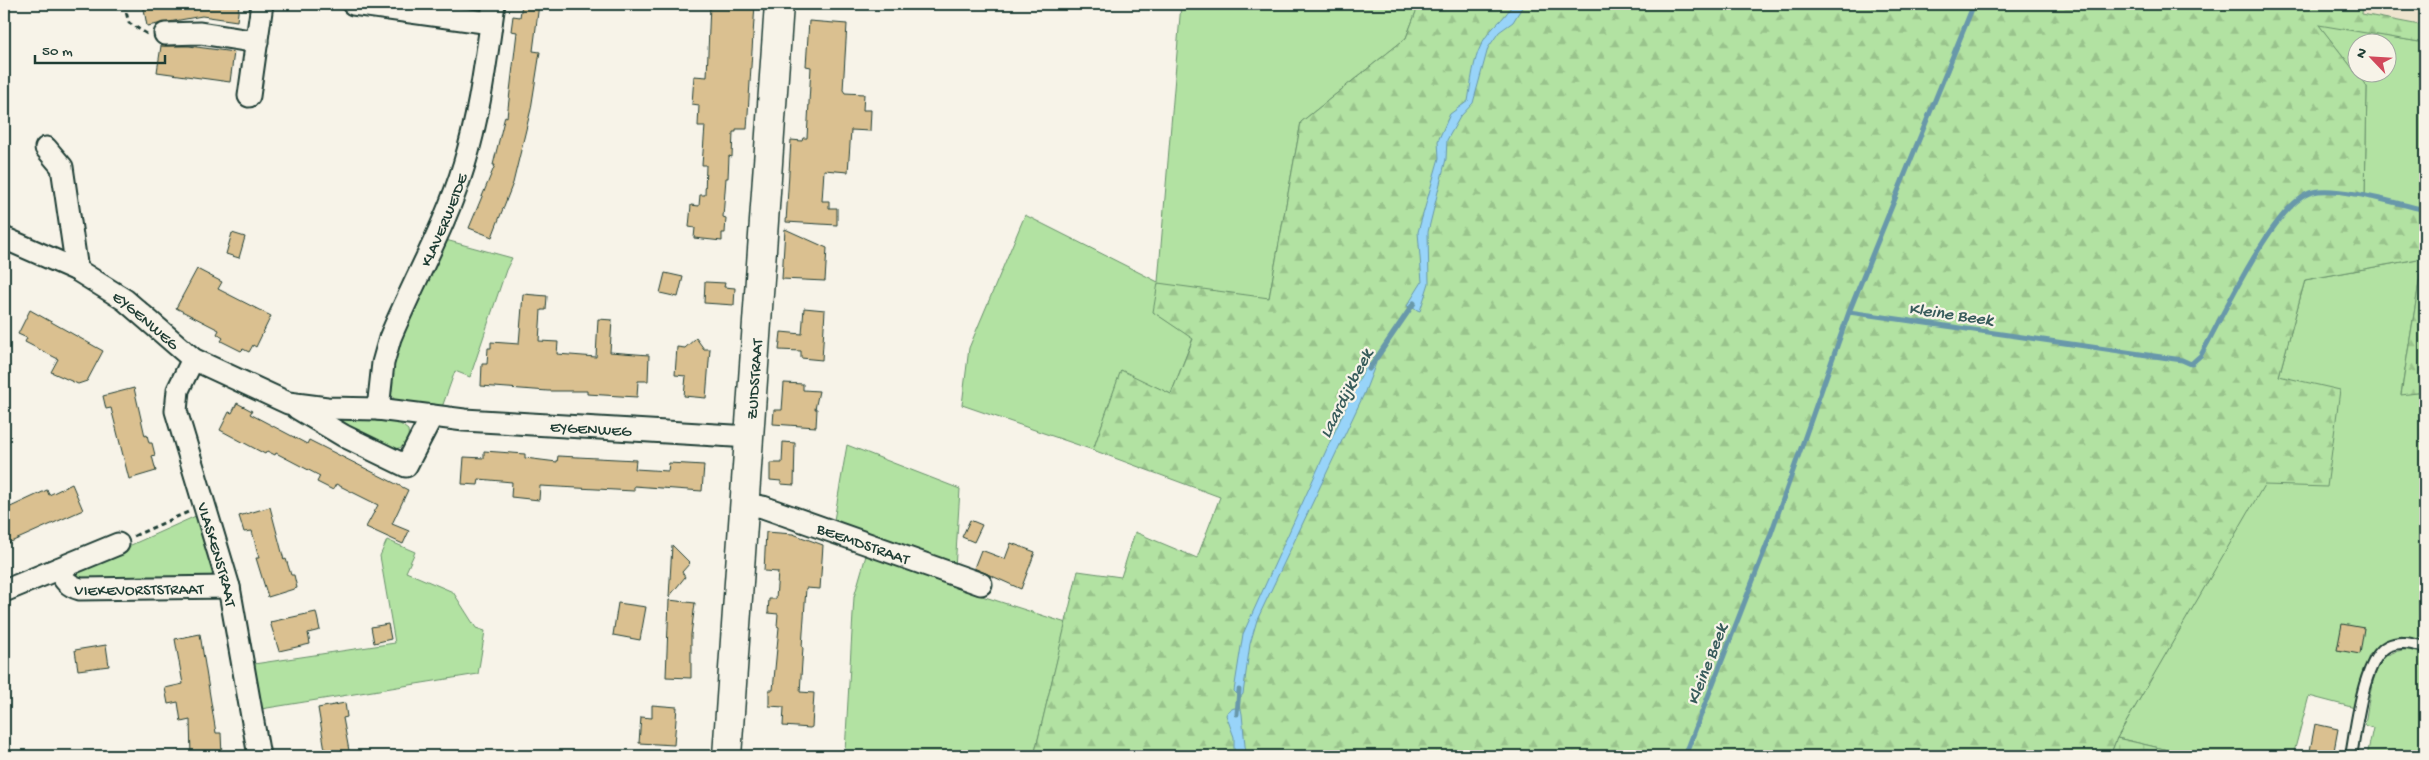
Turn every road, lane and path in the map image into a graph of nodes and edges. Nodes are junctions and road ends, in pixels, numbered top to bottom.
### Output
1 (124, 4) edge
2 (262, 4) edge
3 (353, 4) edge
4 (779, 4) edge
5 (493, 13) edge
6 (164, 34) joint
7 (257, 42) junction
8 (249, 96) dead end
9 (46, 148) dead end
10 (4, 238) edge
11 (77, 270) junction
12 (193, 359) junction
13 (288, 403) junction
14 (378, 409) junction
15 (432, 416) junction
16 (750, 437) junction
17 (205, 504) junction
18 (745, 504) junction
19 (118, 544) joint
20 (58, 569) junction
21 (981, 584) dead end
22 (230, 587) junction
23 (4, 591) edge
24 (2425, 647) edge
25 (259, 756) edge
26 (727, 756) edge
27 (2350, 756) edge

1 - 6 path
2 - 7 street
3 - 5 street, KLAVERWEIDE
4 - 16 main road, ZUIDSTRAAT
5 - 14 street, KLAVERWEIDE
6 - 7 street
7 - 8 street
9 - 11 street
10 - 11 street, EYGENWEG
11 - 12 street, EYGENWEG
12 - 13 street, EYGENWEG
12 - 17 street, VLASKENSTRAAT
13 - 14 street, EYGENWEG
13 - 15 street, EYGENWEG
14 - 15 street, EYGENWEG
15 - 16 street, EYGENWEG
16 - 18 main road, ZUIDSTRAAT
17 - 19 path
17 - 22 street, VLASKENSTRAAT
18 - 21 street, BEEMDSTRAAT
18 - 26 main road, ZUIDSTRAAT
19 - 20 street, VIEKEVORSTSTRAAT
20 - 22 street, VIEKEVORSTSTRAAT
20 - 23 street, VIEKEVORSTSTRAAT
22 - 25 street, VLASKENSTRAAT
24 - 27 lane

